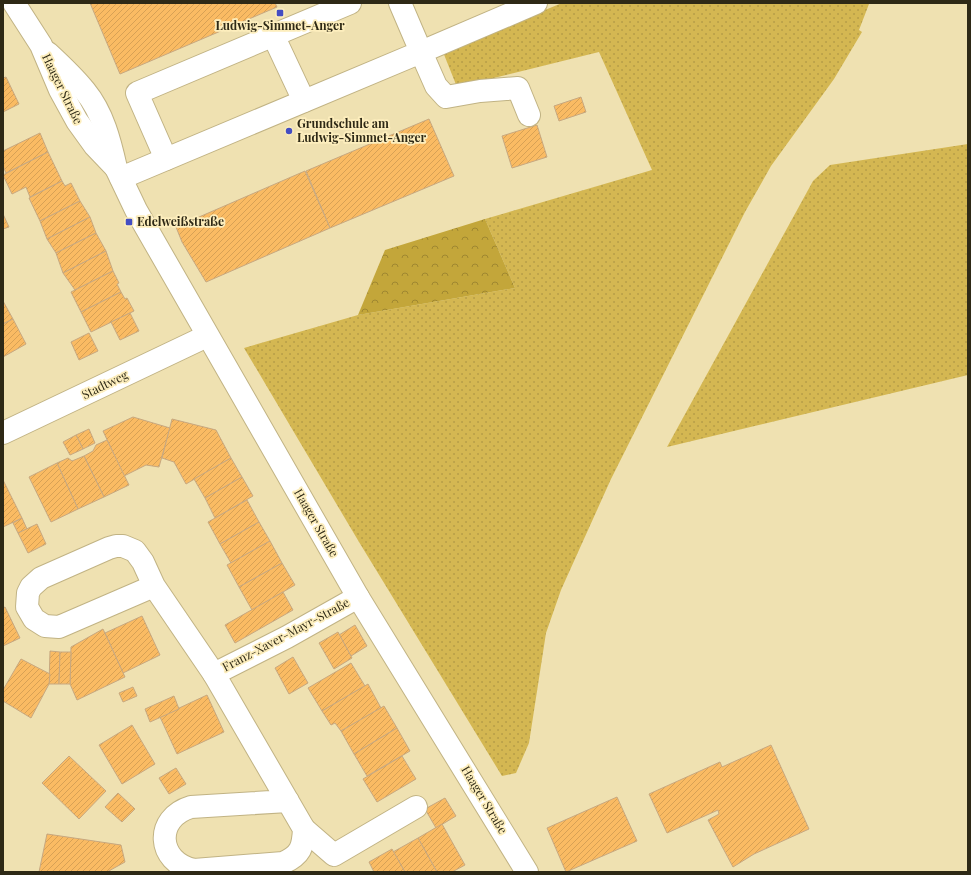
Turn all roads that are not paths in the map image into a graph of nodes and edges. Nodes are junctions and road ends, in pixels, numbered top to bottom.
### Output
1 (14, 3) edge
2 (350, 3) edge
3 (400, 3) edge
4 (536, 3) edge
5 (273, 35) junction
6 (421, 52) junction
7 (304, 101) junction
8 (529, 115) dead end
9 (166, 159) junction
10 (118, 173) junction
11 (207, 336) junction
12 (3, 433) edge
13 (154, 586) junction
14 (358, 597) junction
15 (214, 674) junction
16 (288, 801) junction
17 (416, 806) dead end
18 (304, 829) junction
19 (527, 872) edge

1 - 10 street, Haager Straße
2 - 5 street
3 - 6 street
4 - 6 street
5 - 7 street
5 - 9 street
6 - 7 street
6 - 8 street
7 - 9 street
9 - 10 street
10 - 11 street, Haager Straße
11 - 12 street, Stadtweg
11 - 14 street, Haager Straße
13 - 13 street, Franz-Xaver-Mayr-Straße
13 - 15 street, Franz-Xaver-Mayr-Straße
14 - 15 street, Franz-Xaver-Mayr-Straße
14 - 19 street, Haager Straße
15 - 16 street, Franz-Xaver-Mayr-Straße
16 - 18 street, Franz-Xaver-Mayr-Straße
16 - 18 street
17 - 18 street, Franz-Xaver-Mayr-Straße

